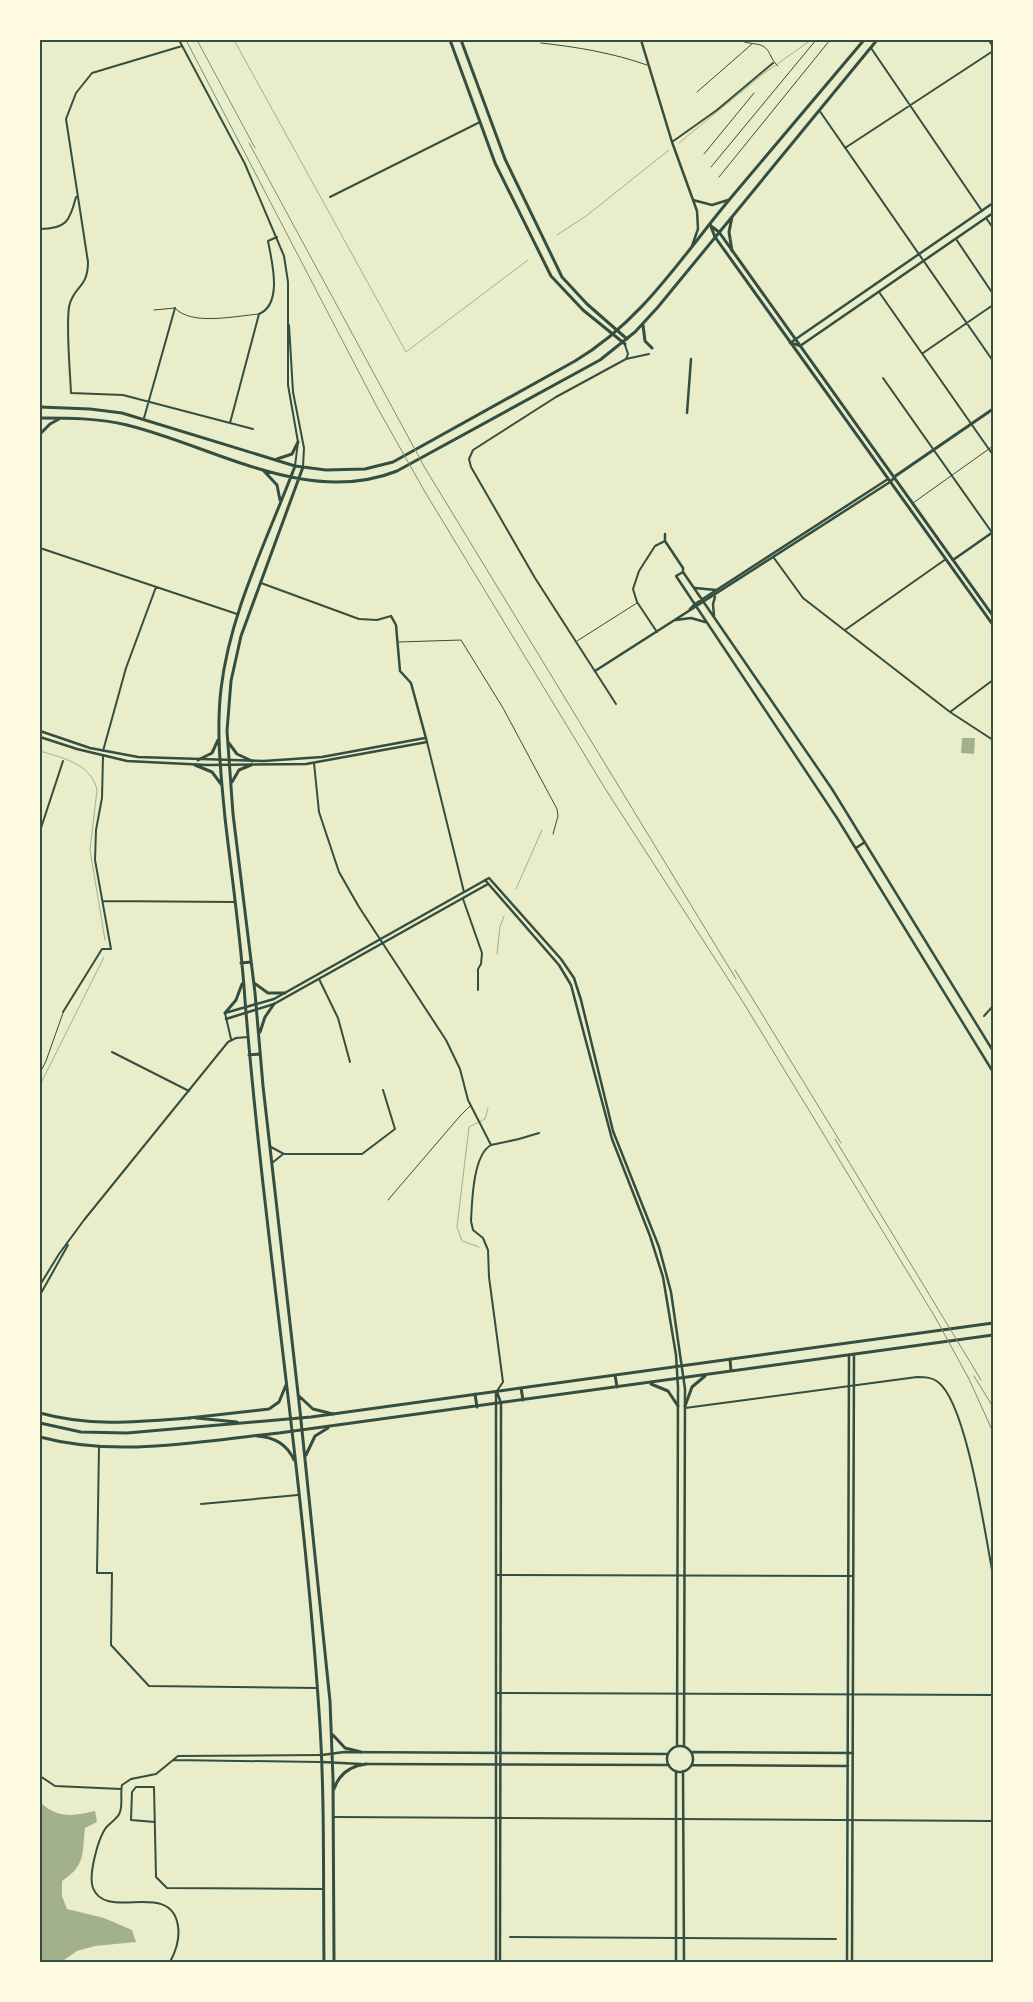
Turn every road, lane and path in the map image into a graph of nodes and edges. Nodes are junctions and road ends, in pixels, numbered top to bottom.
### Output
1 (179, 40) edge
2 (450, 40) edge
3 (462, 40) edge
4 (641, 40) edge
5 (740, 40) edge
6 (816, 40) edge
7 (830, 40) edge
8 (864, 40) edge
9 (878, 40) edge
10 (989, 40) edge
11 (540, 43) dead end
12 (752, 44) junction
13 (182, 46) junction
14 (993, 46) edge
15 (871, 48) junction
16 (993, 51) edge
17 (774, 63) junction
18 (648, 65) junction
19 (778, 66) dead end
20 (697, 92) dead end
21 (754, 93) dead end
22 (911, 106) junction
23 (819, 110) junction
24 (480, 122) junction
25 (672, 142) junction
26 (845, 148) junction
27 (704, 154) dead end
28 (711, 167) dead end
29 (719, 177) dead end
30 (77, 194) junction
31 (330, 197) dead end
32 (692, 199) junction
33 (729, 200) junction
34 (993, 203) edge
35 (982, 211) junction
36 (735, 212) junction
37 (993, 213) edge
38 (986, 218) junction
39 (710, 224) junction
40 (40, 228) edge
41 (993, 228) edge
42 (719, 232) junction
43 (277, 236) junction
44 (714, 237) junction
45 (956, 239) junction
46 (691, 248) junction
47 (732, 251) junction
48 (919, 254) junction
49 (924, 261) junction
50 (879, 292) junction
51 (993, 294) edge
52 (993, 305) edge
53 (175, 308) junction
54 (154, 310) dead end
55 (259, 314) junction
56 (645, 322) junction
57 (289, 323) junction
58 (967, 323) junction
59 (617, 330) junction
60 (612, 334) junction
61 (627, 339) junction
62 (795, 339) junction
63 (624, 343) junction
64 (790, 343) junction
65 (800, 346) junction
66 (650, 354) joint
67 (922, 354) junction
68 (626, 359) junction
69 (692, 359) dead end
70 (993, 361) edge
71 (883, 378) dead end
72 (148, 402) junction
73 (40, 407) edge
74 (993, 409) edge
75 (687, 413) dead end
76 (40, 418) edge
77 (64, 418) junction
78 (144, 418) junction
79 (230, 423) junction
80 (971, 424) junction
81 (253, 429) dead end
82 (40, 434) edge
83 (298, 442) junction
84 (993, 446) edge
85 (988, 449) junction
86 (934, 450) junction
87 (993, 456) edge
88 (271, 459) junction
89 (295, 466) junction
90 (258, 467) junction
91 (303, 468) junction
92 (951, 475) junction
93 (291, 477) junction
94 (894, 478) junction
95 (299, 480) junction
96 (889, 480) junction
97 (912, 503) junction
98 (280, 506) junction
99 (993, 533) edge
100 (665, 534) dead end
101 (665, 540) junction
102 (40, 548) edge
103 (774, 558) junction
104 (946, 560) junction
105 (953, 560) junction
106 (683, 572) junction
107 (260, 583) junction
108 (156, 587) junction
109 (693, 587) junction
110 (718, 589) junction
111 (717, 595) junction
112 (702, 600) junction
113 (638, 602) junction
114 (704, 603) junction
115 (696, 606) junction
116 (239, 615) junction
117 (391, 616) joint
118 (993, 616) edge
119 (714, 617) junction
120 (675, 620) junction
121 (708, 624) junction
122 (993, 625) edge
123 (845, 630) junction
124 (657, 632) junction
125 (576, 641) junction
126 (398, 642) junction
127 (595, 671) junction
128 (993, 680) edge
129 (616, 704) dead end
130 (950, 712) junction
131 (40, 731) edge
132 (40, 737) edge
133 (219, 737) junction
134 (227, 738) junction
135 (425, 738) junction
136 (993, 740) edge
137 (426, 742) junction
138 (103, 751) junction
139 (103, 756) junction
140 (198, 760) junction
141 (220, 760) junction
142 (228, 760) junction
143 (63, 761) dead end
144 (251, 763) junction
145 (314, 763) junction
146 (195, 765) junction
147 (220, 765) junction
148 (229, 765) junction
149 (231, 788) junction
150 (222, 791) junction
151 (40, 831) edge
152 (553, 834) dead end
153 (865, 842) junction
154 (856, 848) junction
155 (485, 880) junction
156 (492, 882) junction
157 (488, 884) junction
158 (464, 892) junction
159 (463, 899) junction
160 (103, 901) junction
161 (234, 902) junction
162 (381, 939) junction
163 (384, 943) junction
164 (251, 962) junction
165 (241, 963) junction
166 (243, 978) junction
167 (319, 979) junction
168 (254, 982) junction
169 (478, 990) dead end
170 (285, 993) junction
171 (274, 1004) junction
172 (256, 1006) junction
173 (993, 1006) edge
174 (246, 1008) junction
175 (257, 1011) junction
176 (63, 1012) joint
177 (225, 1013) junction
178 (246, 1014) junction
179 (984, 1016) dead end
180 (226, 1019) junction
181 (248, 1037) junction
182 (230, 1039) junction
183 (259, 1040) junction
184 (112, 1052) dead end
185 (993, 1052) edge
186 (260, 1054) junction
187 (249, 1055) junction
188 (350, 1062) dead end
189 (993, 1072) edge
190 (40, 1073) edge
191 (383, 1090) dead end
192 (189, 1091) junction
193 (471, 1106) junction
194 (539, 1133) dead end
195 (491, 1144) junction
196 (270, 1146) junction
197 (284, 1154) junction
198 (272, 1164) junction
199 (388, 1200) dead end
200 (69, 1242) junction
201 (40, 1285) edge
202 (40, 1295) edge
203 (993, 1323) edge
204 (993, 1335) edge
205 (854, 1354) junction
206 (849, 1355) junction
207 (730, 1359) junction
208 (683, 1366) junction
209 (677, 1367) junction
210 (731, 1371) junction
211 (710, 1374) junction
212 (615, 1375) junction
213 (684, 1378) junction
214 (678, 1379) junction
215 (286, 1380) junction
216 (646, 1383) junction
217 (854, 1385) junction
218 (849, 1386) junction
219 (617, 1387) junction
220 (521, 1388) junction
221 (496, 1391) junction
222 (298, 1394) junction
223 (475, 1394) junction
224 (523, 1400) junction
225 (496, 1404) junction
226 (501, 1404) junction
227 (678, 1406) junction
228 (477, 1407) junction
229 (685, 1407) junction
230 (40, 1413) edge
231 (332, 1414) junction
232 (189, 1418) junction
233 (301, 1418) junction
234 (291, 1419) junction
235 (40, 1423) edge
236 (245, 1423) junction
237 (328, 1428) junction
238 (302, 1431) junction
239 (292, 1432) junction
240 (257, 1436) junction
241 (40, 1437) edge
242 (99, 1446) junction
243 (305, 1458) junction
244 (296, 1466) junction
245 (298, 1495) junction
246 (201, 1504) dead end
247 (496, 1575) junction
248 (501, 1575) junction
249 (677, 1575) junction
250 (684, 1575) junction
251 (993, 1575) edge
252 (848, 1576) junction
253 (853, 1576) junction
254 (318, 1688) junction
255 (498, 1694) junction
256 (677, 1695) junction
257 (684, 1695) junction
258 (853, 1695) junction
259 (993, 1695) edge
260 (848, 1696) junction
261 (332, 1732) junction
262 (677, 1746) junction
263 (684, 1746) junction
264 (361, 1752) junction
265 (692, 1752) junction
266 (498, 1753) junction
267 (848, 1753) junction
268 (853, 1753) junction
269 (333, 1754) junction
270 (668, 1754) junction
271 (322, 1755) junction
272 (170, 1760) junction
273 (322, 1762) junction
274 (333, 1763) junction
275 (366, 1764) junction
276 (498, 1765) junction
277 (669, 1765) junction
278 (692, 1765) junction
279 (848, 1766) junction
280 (853, 1766) junction
281 (676, 1771) junction
282 (684, 1771) junction
283 (40, 1776) edge
284 (121, 1789) junction
285 (333, 1794) junction
286 (334, 1817) junction
287 (498, 1818) junction
288 (676, 1819) junction
289 (684, 1819) junction
290 (847, 1820) junction
291 (852, 1820) junction
292 (993, 1821) edge
293 (155, 1822) junction
294 (324, 1889) junction
295 (510, 1937) dead end
296 (676, 1938) junction
297 (684, 1938) junction
298 (836, 1939) dead end
299 (170, 1962) edge
300 (324, 1962) edge
301 (334, 1962) edge
302 (496, 1962) edge
303 (500, 1962) edge
304 (676, 1962) edge
305 (684, 1962) edge
306 (847, 1962) edge
307 (852, 1962) edge

1 - 13 street
2 - 24 main road
3 - 59 main road
4 - 18 street
5 - 12 lane
6 - 28 lane
7 - 29 lane
8 - 33 main road
9 - 15 main road
10 - 14 street
11 - 18 lane
12 - 17 lane
12 - 20 lane
13 - 30 street
13 - 43 street
15 - 22 street
15 - 23 main road
16 - 22 street
17 - 19 lane
17 - 25 street
18 - 25 street
21 - 27 lane
22 - 26 street
22 - 35 street
23 - 26 street
23 - 36 main road
24 - 31 street
24 - 60 main road
25 - 32 street
26 - 48 street
30 - 40 street
30 - 72 street
32 - 33 street
32 - 46 street
33 - 39 main road
34 - 35 street
35 - 48 street
36 - 42 main road
36 - 47 main road
37 - 38 street
38 - 41 street
38 - 45 street
39 - 42 main road
39 - 44 main road
39 - 46 main road
42 - 44 main road
42 - 47 main road
43 - 55 street
43 - 57 street
44 - 56 main road
44 - 64 main road
45 - 49 street
45 - 51 street
46 - 59 main road
47 - 62 main road
48 - 49 street
48 - 62 street
49 - 50 street
49 - 58 street
50 - 65 street
50 - 67 street
52 - 58 street
53 - 54 lane
53 - 55 lane
53 - 72 street
55 - 79 street
56 - 61 main road
56 - 66 main road
57 - 83 street
57 - 91 street
58 - 67 street
58 - 70 street
59 - 60 main road
59 - 61 main road
60 - 63 main road
60 - 91 main road
61 - 63 main road
62 - 64 street
62 - 65 main road
63 - 68 street
63 - 95 main road
64 - 65 street
64 - 96 main road
65 - 94 main road
66 - 68 street
67 - 80 street
68 - 125 street
69 - 75 street
71 - 86 street
72 - 78 street
72 - 79 street
73 - 78 main road
74 - 80 main road
76 - 77 main road
77 - 82 main road
77 - 90 main road
78 - 88 main road
79 - 81 street
80 - 85 street
80 - 86 main road
83 - 88 main road
83 - 89 street
84 - 85 lane
85 - 87 street
85 - 92 lane
86 - 92 street
86 - 94 main road
88 - 89 main road
89 - 91 main road
89 - 93 main road
90 - 93 main road
90 - 98 main road
91 - 95 main road
92 - 97 lane
92 - 99 street
93 - 95 main road
93 - 98 main road
94 - 96 street
94 - 97 main road
95 - 107 main road
96 - 103 street
96 - 104 main road
96 - 110 street
97 - 105 main road
98 - 116 main road
99 - 105 street
100 - 101 street
101 - 106 street
101 - 113 street
102 - 108 street
103 - 111 street
103 - 123 street
104 - 122 main road
104 - 123 street
105 - 118 main road
106 - 109 street
106 - 115 street
107 - 117 street
107 - 134 main road
108 - 116 street
108 - 138 street
109 - 110 street
109 - 112 street
110 - 112 street
111 - 114 street
111 - 119 street
112 - 114 street
112 - 115 street
113 - 124 street
113 - 125 lane
114 - 115 street
114 - 119 street
115 - 120 street
115 - 121 street
116 - 133 main road
117 - 126 street
119 - 153 street
120 - 121 street
120 - 124 street
121 - 154 street
123 - 130 street
124 - 127 street
125 - 127 street
126 - 135 street
126 - 152 lane
127 - 129 street
128 - 130 street
130 - 136 street
131 - 138 street
132 - 139 street
133 - 140 main road
133 - 141 main road
134 - 142 main road
134 - 144 main road
135 - 137 street
135 - 144 street
137 - 145 street
137 - 158 street
138 - 140 street
139 - 146 street
139 - 160 street
140 - 141 street
141 - 142 street
141 - 147 main road
142 - 144 street
142 - 148 main road
143 - 151 street
144 - 145 street
144 - 148 street
144 - 149 main road
145 - 162 street
146 - 147 street
146 - 150 main road
147 - 148 street
147 - 150 main road
148 - 149 main road
149 - 164 main road
150 - 161 main road
153 - 154 street
153 - 185 street
154 - 189 street
155 - 156 street
155 - 157 street
155 - 158 street
156 - 157 street
156 - 208 street
157 - 159 street
157 - 209 street
158 - 162 street
159 - 163 street
159 - 169 street
160 - 161 street
160 - 176 street
161 - 165 main road
162 - 163 street
162 - 170 street
163 - 167 street
163 - 193 street
164 - 165 main road
164 - 168 main road
165 - 166 main road
166 - 174 main road
166 - 177 main road
167 - 171 street
167 - 188 street
168 - 170 main road
168 - 172 main road
170 - 172 street
171 - 175 street
171 - 183 main road
172 - 174 street
172 - 175 main road
173 - 179 street
174 - 177 street
174 - 178 main road
175 - 178 street
175 - 183 main road
176 - 190 lane
177 - 180 street
178 - 180 street
178 - 181 main road
180 - 182 street
181 - 182 street
181 - 187 main road
182 - 192 street
183 - 186 main road
184 - 192 street
186 - 187 main road
186 - 196 main road
187 - 215 main road
191 - 197 street
192 - 200 street
193 - 195 street
193 - 199 lane
194 - 195 street
195 - 221 street
196 - 197 street
196 - 198 main road
197 - 198 street
198 - 222 main road
200 - 201 street
200 - 202 street
203 - 207 main road
204 - 205 main road
205 - 206 main road
205 - 217 street
206 - 210 main road
206 - 218 street
207 - 208 main road
207 - 210 main road
208 - 209 main road
208 - 213 street
209 - 212 main road
209 - 214 street
210 - 211 main road
211 - 213 main road
211 - 229 main road
212 - 219 main road
212 - 220 main road
213 - 214 main road
213 - 229 street
214 - 216 main road
214 - 227 street
215 - 232 main road
215 - 234 main road
216 - 219 main road
216 - 227 main road
217 - 218 street
217 - 251 street
217 - 253 street
218 - 229 street
218 - 252 street
219 - 224 main road
220 - 221 main road
220 - 224 main road
221 - 223 main road
221 - 225 street
221 - 226 street
222 - 231 main road
222 - 233 main road
223 - 228 main road
223 - 231 main road
224 - 226 main road
225 - 226 main road
225 - 228 main road
225 - 247 street
226 - 248 street
227 - 249 street
228 - 237 main road
229 - 250 street
230 - 232 main road
231 - 233 main road
232 - 236 main road
233 - 234 main road
233 - 238 main road
234 - 236 main road
234 - 239 main road
235 - 236 main road
237 - 238 main road
237 - 243 main road
238 - 239 main road
238 - 243 main road
239 - 240 main road
239 - 244 main road
240 - 242 main road
240 - 244 main road
241 - 242 main road
242 - 254 street
243 - 261 main road
244 - 245 main road
245 - 246 street
245 - 254 main road
247 - 248 street
247 - 255 street
248 - 249 street
248 - 255 street
249 - 250 street
249 - 256 street
250 - 252 street
250 - 257 street
252 - 253 street
252 - 260 street
253 - 258 street
254 - 271 main road
255 - 256 street
255 - 266 street
256 - 257 street
256 - 262 street
257 - 260 street
257 - 263 street
258 - 259 street
258 - 260 street
258 - 268 street
260 - 267 street
261 - 264 main road
261 - 269 main road
262 - 263 street
262 - 270 street
263 - 265 street
264 - 266 street
264 - 269 street
265 - 267 street
265 - 278 street
266 - 270 street
266 - 276 street
267 - 268 street
267 - 279 street
268 - 280 street
269 - 271 street
269 - 274 main road
270 - 277 street
271 - 272 street
271 - 273 main road
272 - 273 street
272 - 284 street
273 - 274 street
273 - 294 main road
274 - 275 street
274 - 285 main road
275 - 276 street
275 - 285 main road
276 - 277 street
276 - 287 street
277 - 281 street
278 - 279 street
278 - 282 street
279 - 280 street
279 - 290 street
280 - 291 street
281 - 282 street
281 - 288 street
282 - 289 street
283 - 284 street
284 - 299 street
285 - 286 main road
286 - 287 street
286 - 301 main road
287 - 288 street
287 - 302 street
287 - 303 street
288 - 289 street
288 - 296 street
289 - 290 street
289 - 297 street
290 - 291 street
290 - 306 street
291 - 292 street
291 - 307 street
293 - 293 street
293 - 294 street
294 - 300 main road
295 - 296 street
296 - 297 street
296 - 304 street
297 - 298 street
297 - 305 street

